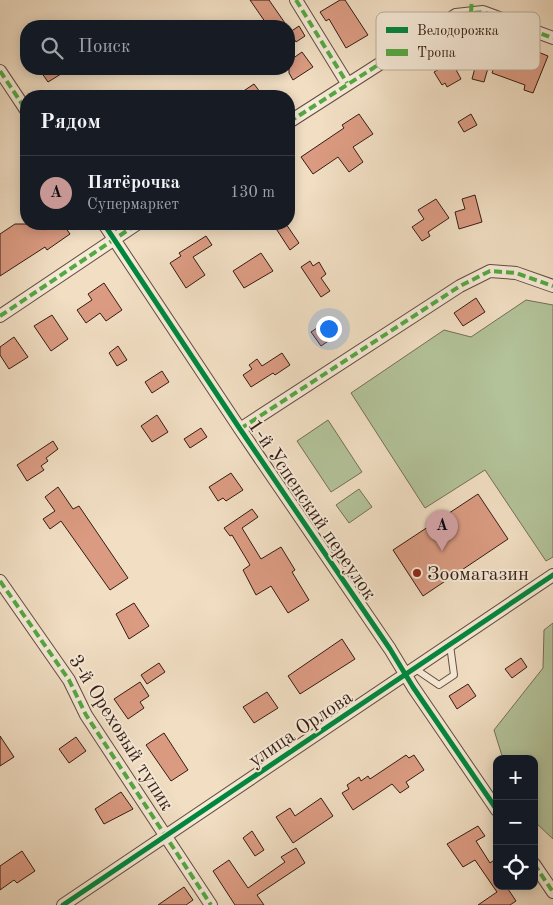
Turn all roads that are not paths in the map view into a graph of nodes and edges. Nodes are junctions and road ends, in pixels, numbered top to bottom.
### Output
1 (296, 0) edge
2 (471, 6) edge
3 (483, 12) edge
4 (540, 33) edge
5 (553, 38) edge
6 (376, 65) edge
7 (0, 71) edge
8 (347, 83) junction
9 (20, 101) edge
10 (295, 118) edge
11 (108, 230) edge
12 (128, 230) edge
13 (115, 239) junction
14 (553, 286) edge
15 (0, 316) edge
16 (240, 429) junction
17 (553, 576) edge
18 (0, 581) edge
19 (449, 643) junction
20 (410, 671) junction
21 (493, 804) edge
22 (166, 836) junction
23 (538, 870) edge
24 (551, 888) edge
25 (63, 905) edge
26 (211, 905) edge

1 - 8 street
2 - 3 street
4 - 5 street
6 - 8 street
7 - 9 street
8 - 10 street
11 - 13 street, 1-й Успенский переулок
12 - 13 street
13 - 15 street
13 - 16 street, 1-й Успенский переулок
14 - 16 street
16 - 20 street, 1-й Успенский переулок
17 - 19 street, улица Орлова
18 - 22 street, 3-й Ореховый тупик
19 - 20 street, улица Орлова
19 - 20 lane
20 - 21 street, 1-й Успенский переулок
20 - 22 street, улица Орлова
22 - 25 street, улица Орлова
22 - 26 street, 3-й Ореховый тупик
23 - 24 street

